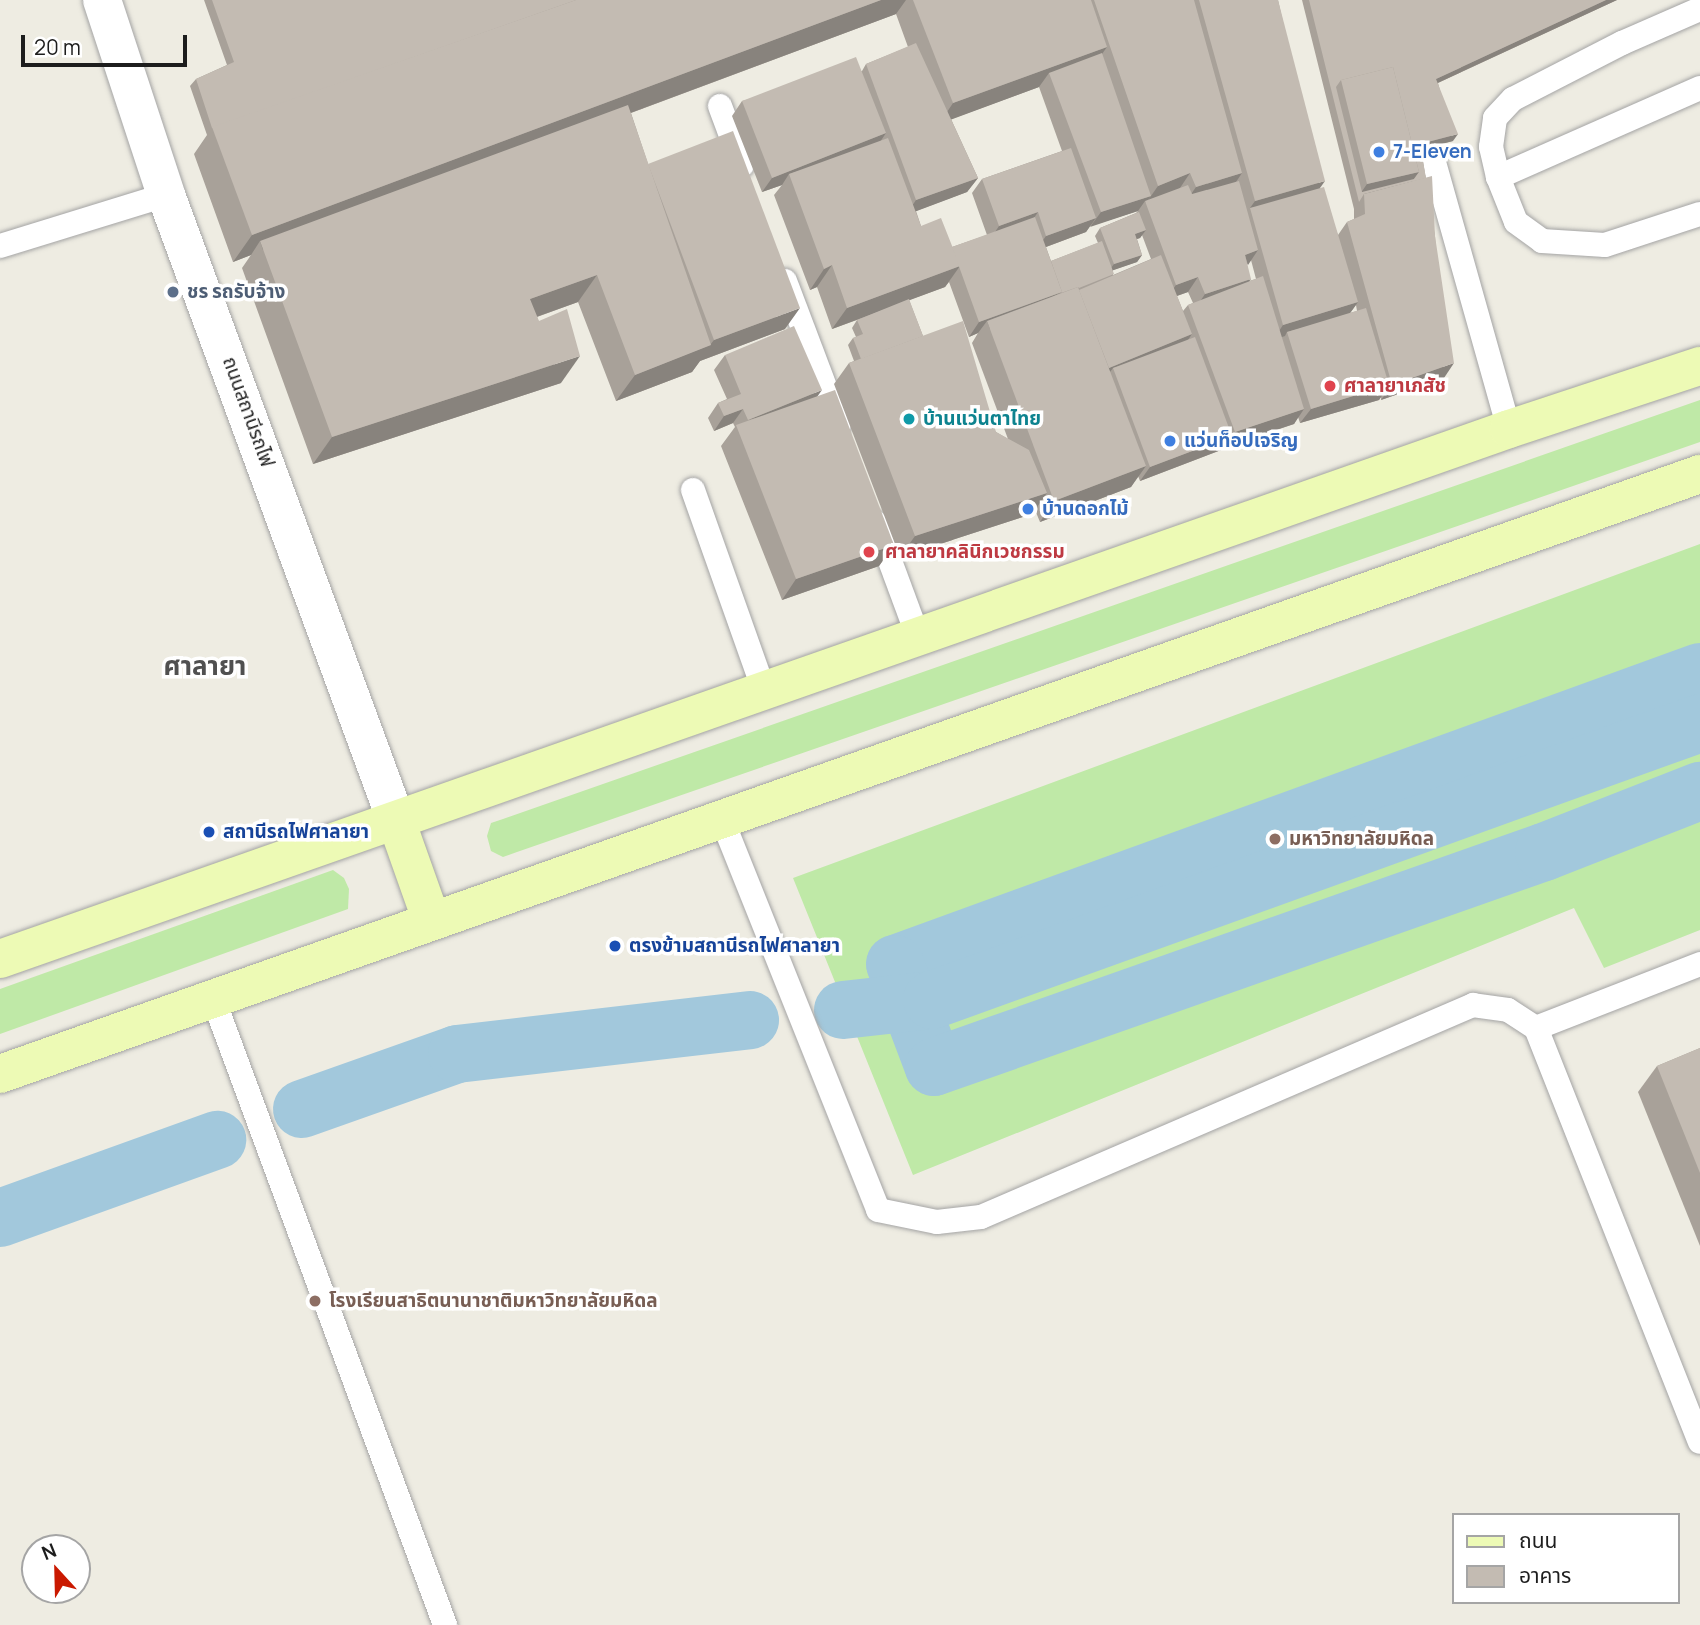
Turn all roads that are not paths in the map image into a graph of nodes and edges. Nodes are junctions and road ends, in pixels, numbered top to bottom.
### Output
1 (102, 0) edge
2 (1700, 9) edge
3 (1700, 88) edge
4 (720, 106) edge
5 (1430, 148) edge
6 (1498, 177) junction
7 (749, 184) edge
8 (166, 195) junction
9 (1700, 214) edge
10 (0, 246) edge
11 (778, 262) edge
12 (1700, 366) edge
13 (1509, 429) junction
14 (846, 444) edge
15 (1700, 474) edge
16 (693, 490) dead end
17 (865, 496) edge
18 (919, 639) junction
19 (764, 691) junction
20 (721, 817) junction
21 (397, 823) junction
22 (431, 919) junction
23 (0, 960) edge
24 (1700, 964) edge
25 (213, 998) junction
26 (1536, 1028) junction
27 (0, 1074) edge
28 (1700, 1442) edge
29 (445, 1625) edge

1 - 8 street, ถนนสถานีรถไฟ
2 - 6 lane
3 - 6 lane
4 - 7 lane
5 - 13 lane
6 - 9 lane
8 - 10 lane
8 - 21 street, ถนนสถานีรถไฟ
11 - 14 lane
12 - 13 main road
13 - 18 main road
15 - 20 main road
16 - 19 lane
17 - 18 lane
18 - 19 main road
19 - 21 main road
20 - 22 main road
20 - 26 lane
21 - 22 main road
21 - 23 main road
22 - 25 main road
24 - 26 lane
25 - 27 main road
25 - 29 lane
26 - 28 lane

